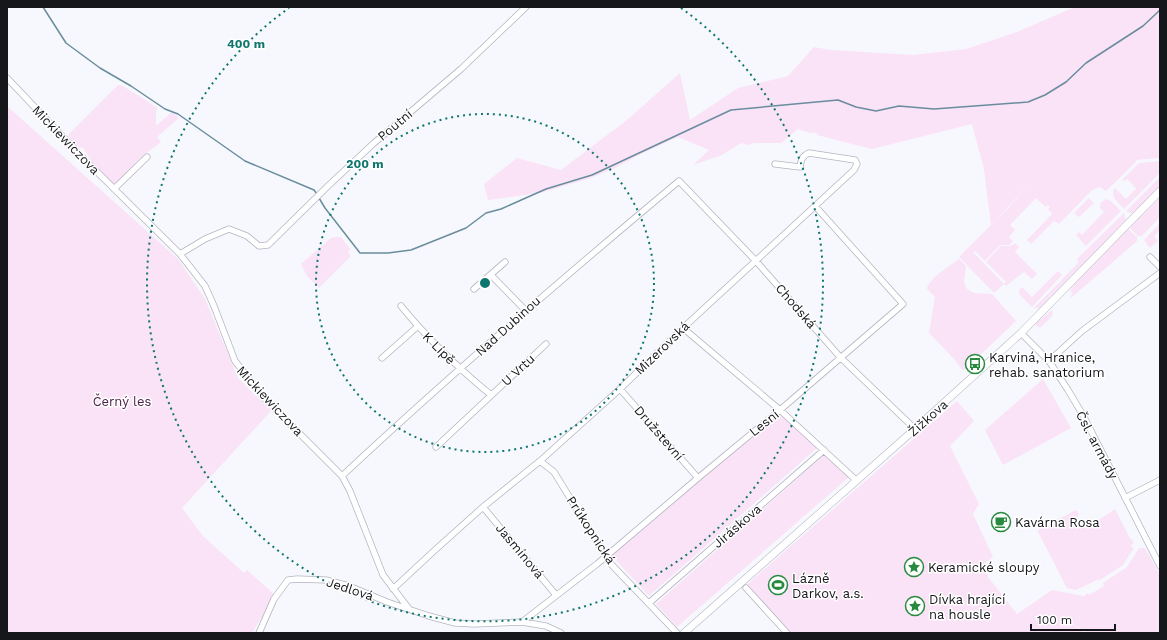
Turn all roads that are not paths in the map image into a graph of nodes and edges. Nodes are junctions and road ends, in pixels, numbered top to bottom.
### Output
1 (526, 7) edge
2 (7, 78) edge
3 (148, 157) dead end
4 (775, 164) dead end
5 (679, 181) joint
6 (114, 189) junction
7 (1160, 192) edge
8 (816, 207) junction
9 (180, 254) junction
10 (1150, 257) dead end
11 (756, 261) junction
12 (504, 262) dead end
13 (1160, 267) edge
14 (1160, 273) edge
15 (491, 275) junction
16 (474, 289) dead end
17 (401, 306) dead end
18 (525, 310) junction
19 (417, 327) junction
20 (683, 328) junction
21 (1021, 333) junction
22 (546, 344) dead end
23 (840, 357) junction
24 (382, 358) dead end
25 (1050, 361) junction
26 (460, 370) junction
27 (620, 389) junction
28 (491, 395) junction
29 (780, 410) junction
30 (915, 430) junction
31 (436, 447) dead end
32 (824, 450) junction
33 (540, 461) junction
34 (342, 476) junction
35 (698, 478) junction
36 (857, 480) junction
37 (1160, 480) edge
38 (1125, 498) junction
39 (483, 508) junction
40 (606, 556) junction
41 (1160, 566) edge
42 (746, 588) dead end
43 (393, 589) junction
44 (556, 595) junction
45 (649, 603) junction
46 (409, 609) junction
47 (522, 622) junction
48 (259, 633) edge
49 (561, 633) edge
50 (677, 633) edge
51 (684, 633) edge
52 (787, 633) edge

1 - 9 street, Poutní
2 - 6 street, Mickiewiczova
3 - 6 street
4 - 8 street, Mizerovská
5 - 11 street, Chodská
5 - 18 street, Nad Dubinou
6 - 9 street, Mickiewiczova
7 - 21 street, Žižkova
8 - 11 street, Mizerovská
8 - 23 street, Lesní
9 - 34 street, Mickiewiczova
10 - 13 street
11 - 20 street, Mizerovská
11 - 23 street, Chodská
12 - 15 street
14 - 25 street
15 - 16 street
15 - 18 street
17 - 19 street, K Lípě
18 - 26 street, Nad Dubinou
19 - 24 street, K Lípě
19 - 26 street, K Lípě
20 - 27 street, Mizerovská
20 - 29 street
21 - 25 street, Čsl. armády
21 - 30 street, Žižkova
22 - 28 street, U Vrtu
23 - 29 street, Lesní
23 - 30 street, Chodská
25 - 38 street, Čsl. armády
26 - 28 street, U Vrtu
26 - 34 street, Nad Dubinou
27 - 33 street, Mizerovská
27 - 35 street, Družstevní
28 - 31 street, U Vrtu
29 - 32 street
29 - 35 street, Lesní
30 - 36 street, Žižkova
32 - 36 street
32 - 45 street, Jiráskova
33 - 39 street, Mizerovská
33 - 40 street, Průkopnická
34 - 43 street, Mickiewiczova
35 - 40 street, Lesní
36 - 51 street, Žižkova
37 - 38 street
38 - 41 street, Čsl. armády
39 - 43 street, Mizerovská
39 - 44 street, Jasmínová
40 - 44 street, Lesní
40 - 45 street, Průkopnická
42 - 52 street
43 - 46 street, Mickiewiczova
44 - 47 street, Lesní
45 - 50 street, Průkopnická
46 - 47 street
46 - 48 street, Jedlová
47 - 49 street

